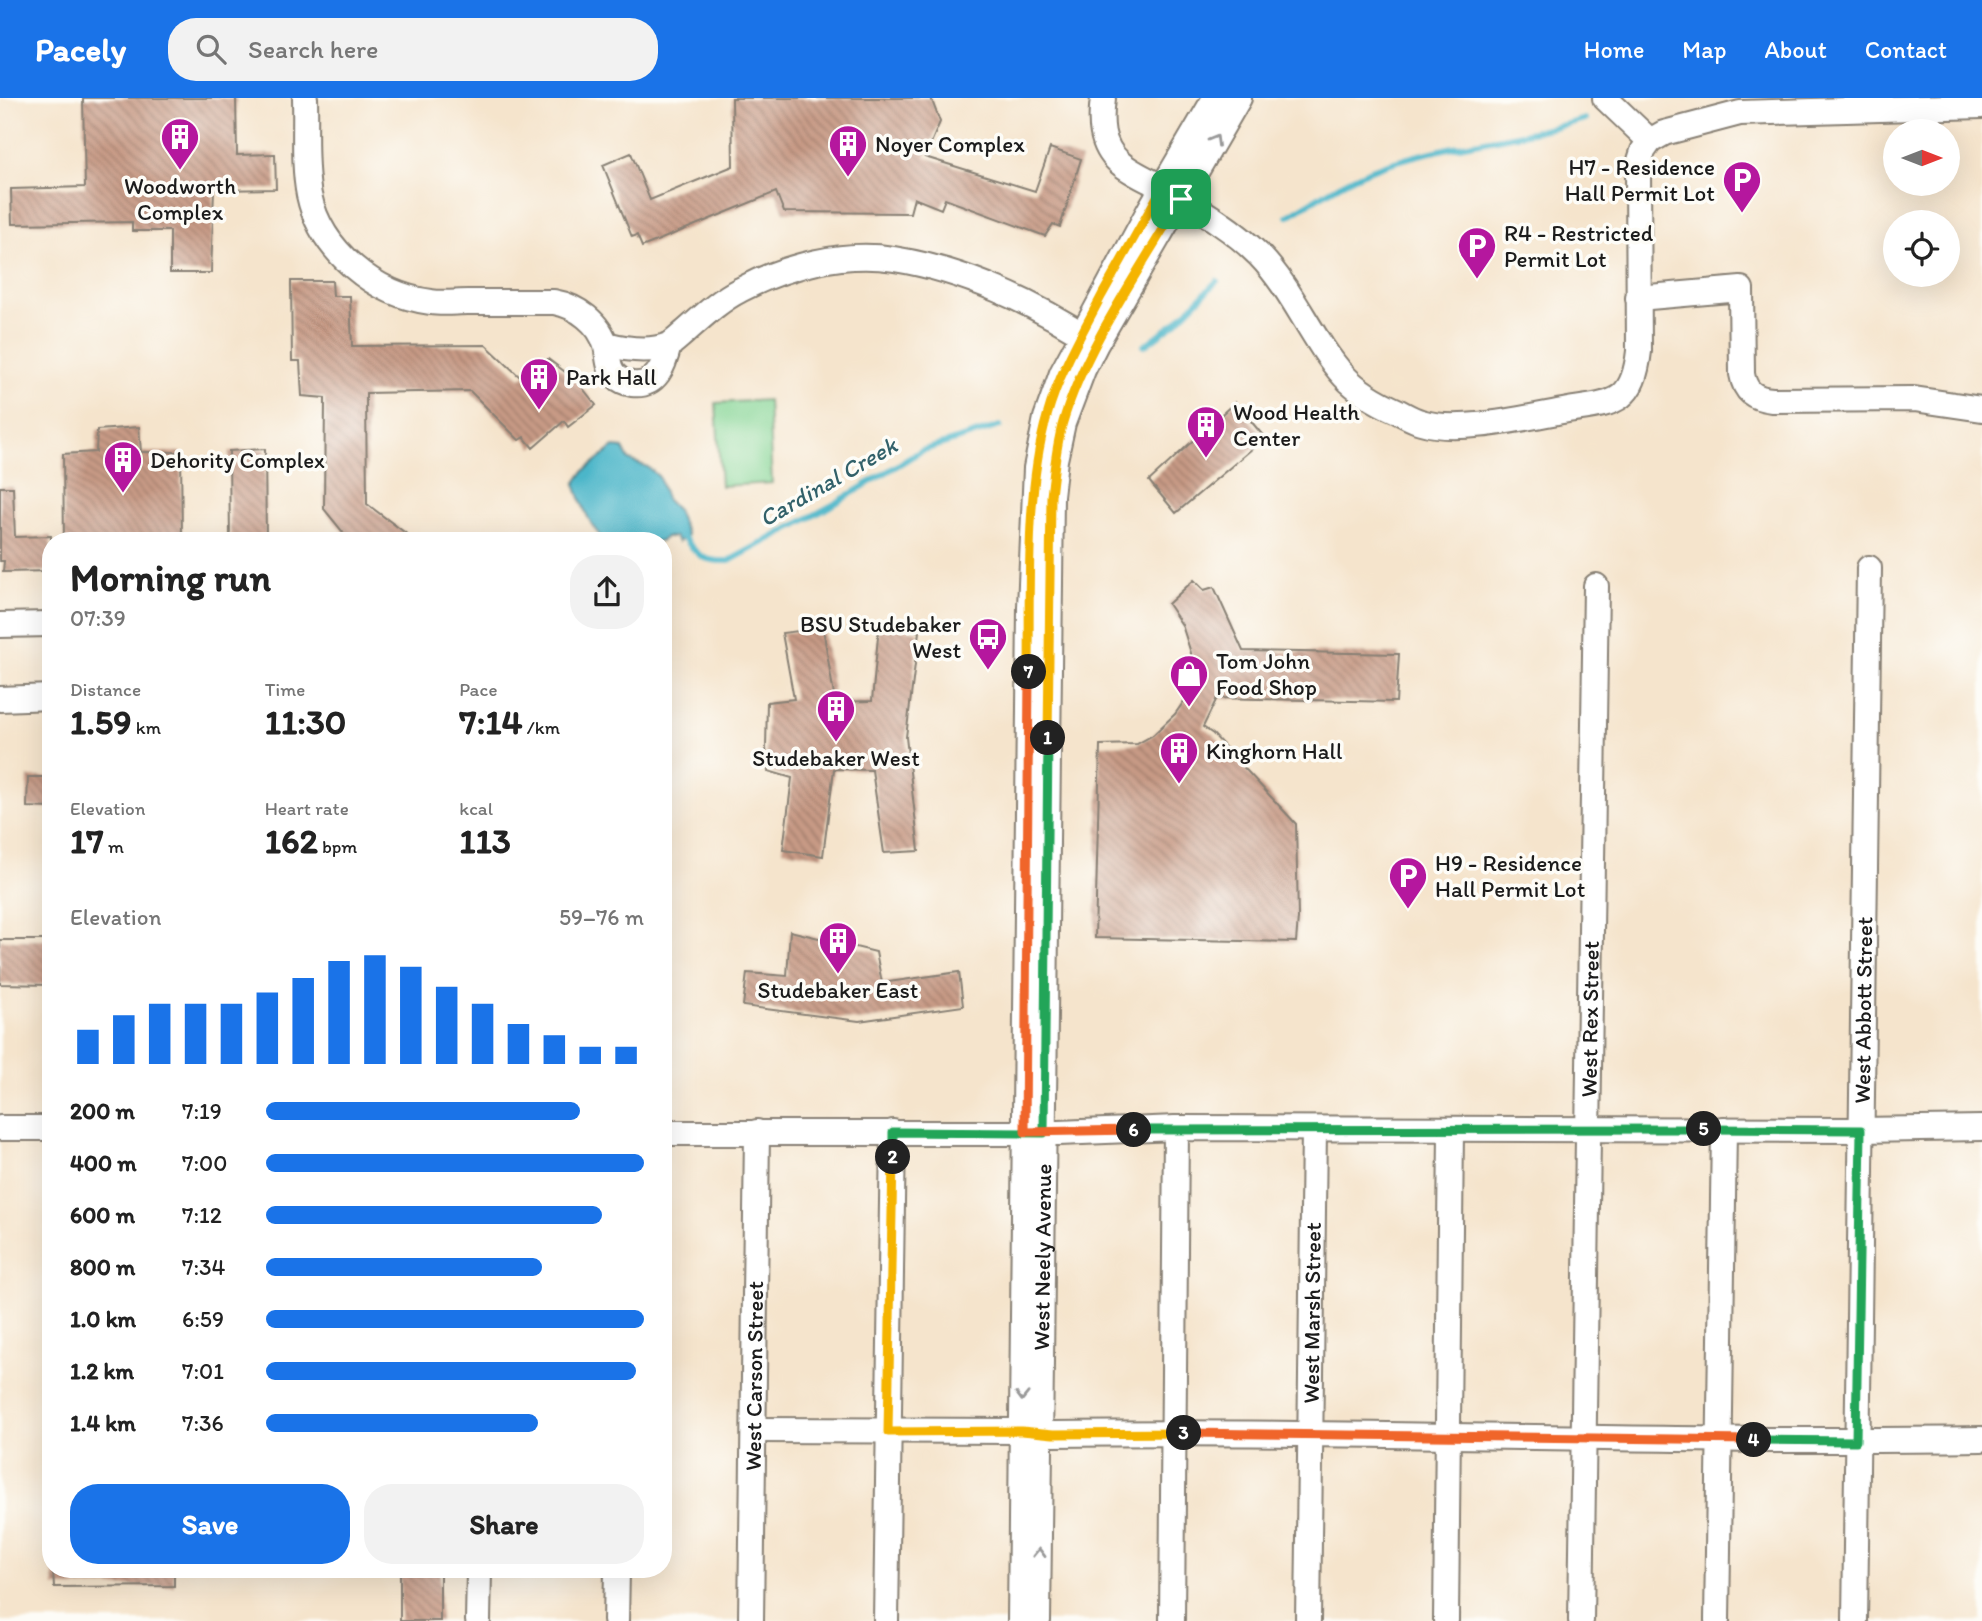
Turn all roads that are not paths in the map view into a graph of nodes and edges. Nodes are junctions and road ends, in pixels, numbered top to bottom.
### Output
1 (305, 98) edge
2 (1103, 98) edge
3 (1215, 98) edge
4 (1239, 98) edge
5 (1605, 98) edge
6 (1982, 106) edge
7 (1650, 141) junction
8 (1172, 194) junction
9 (1638, 298) junction
10 (1088, 339) junction
11 (606, 344) junction
12 (669, 345) junction
13 (1982, 410) edge
14 (1869, 568) dead end
15 (1595, 586) dead end
16 (0, 625) edge
17 (42, 625) edge
18 (42, 697) edge
19 (0, 699) edge
20 (0, 1128) edge
21 (42, 1128) edge
22 (1176, 1128) junction
23 (1588, 1128) junction
24 (1982, 1128) edge
25 (1314, 1129) junction
26 (1724, 1129) junction
27 (1451, 1130) junction
28 (1861, 1130) junction
29 (672, 1132) edge
30 (757, 1132) junction
31 (893, 1132) junction
32 (1034, 1133) junction
33 (754, 1430) junction
34 (888, 1432) junction
35 (1031, 1432) junction
36 (1173, 1433) junction
37 (1310, 1434) junction
38 (1449, 1436) junction
39 (1584, 1438) junction
40 (1720, 1440) junction
41 (1982, 1440) edge
42 (1856, 1441) junction
43 (479, 1578) edge
44 (617, 1578) edge
45 (478, 1621) edge
46 (616, 1621) edge
47 (751, 1621) edge
48 (886, 1621) edge
49 (1020, 1621) edge
50 (1038, 1621) edge
51 (1172, 1621) edge
52 (1308, 1621) edge
53 (1446, 1621) edge
54 (1581, 1621) edge
55 (1717, 1621) edge
56 (1855, 1621) edge

1 - 11 street
2 - 8 street
3 - 8 street, West Neely Avenue
8 -> 4 street, West Neely Avenue
5 - 7 street
6 - 7 street
7 - 9 street
8 - 9 street
8 - 10 street, West Neely Avenue
9 - 13 street
10 - 12 street
10 - 32 street, West Neely Avenue
11 - 12 street
11 - 12 street
14 - 28 street, West Abbott Street
15 - 23 street, West Rex Street
16 - 17 street
18 - 19 street
20 - 21 street
22 - 25 street
22 - 32 street
22 - 36 street
23 - 26 street
23 - 27 street
23 - 39 street, West Rex Street
24 - 28 street
25 - 27 street
25 - 37 street, West Marsh Street
26 - 28 street
26 - 40 street
27 - 38 street
28 - 42 street, West Abbott Street
29 - 30 street
30 - 31 street
30 - 33 street, West Carson Street
31 - 32 street
31 - 34 street
32 - 35 street, West Neely Avenue
33 - 34 street
33 - 47 street, West Carson Street
34 - 35 street
34 - 48 street
35 - 36 street
35 - 49 street, West Neely Avenue
50 -> 35 street, West Neely Avenue
36 - 37 street
36 - 51 street
37 - 38 street
37 - 52 street, West Marsh Street
38 - 39 street
38 - 53 street
39 - 40 street
39 - 54 street, West Rex Street
40 - 42 street
40 - 55 street
41 - 42 street
42 - 56 street, West Abbott Street
43 - 45 street
44 - 46 street

